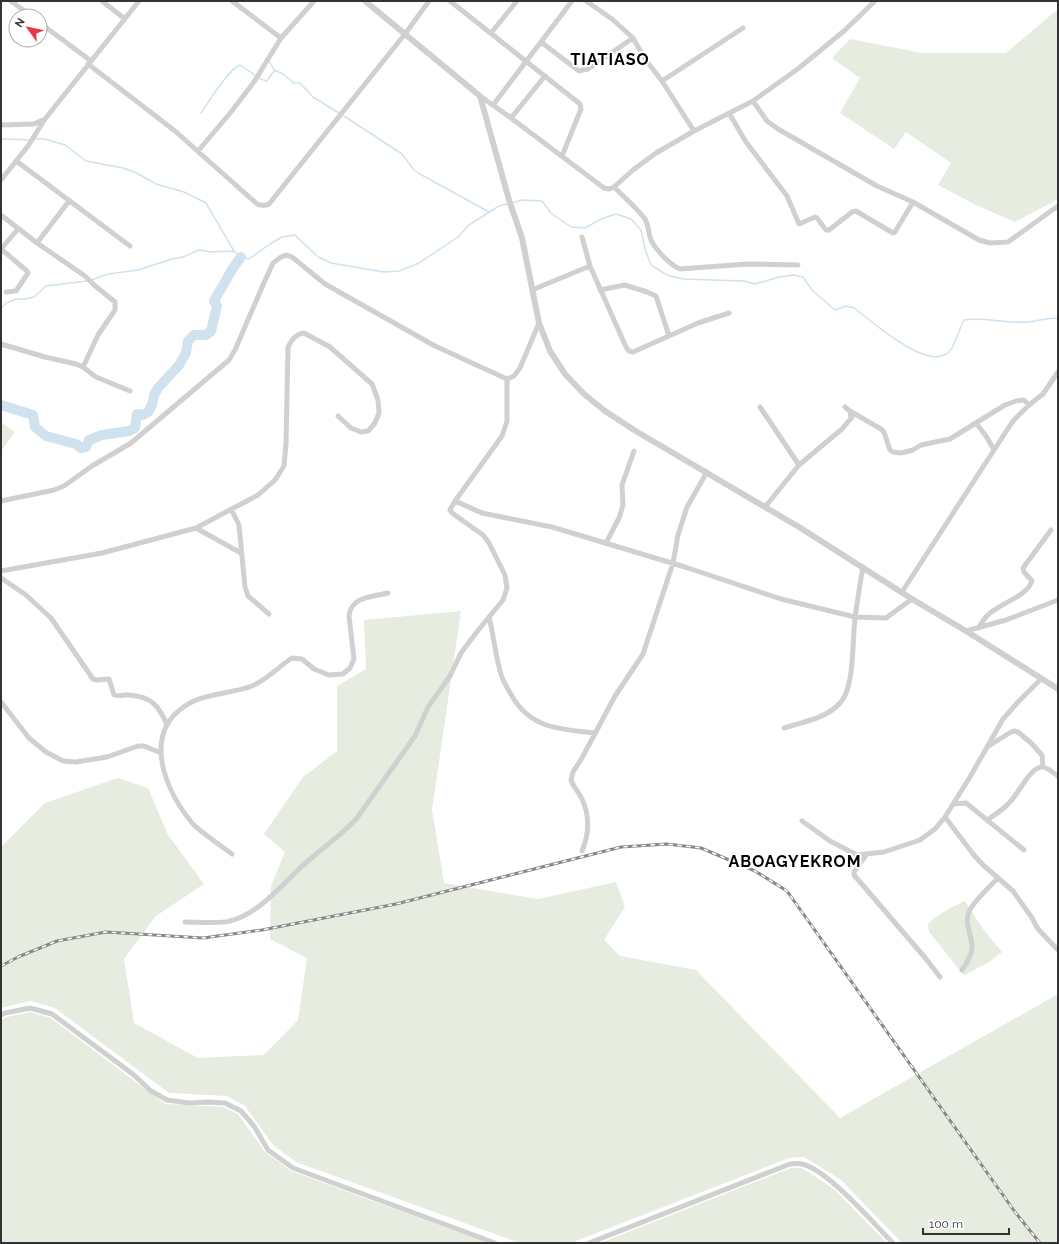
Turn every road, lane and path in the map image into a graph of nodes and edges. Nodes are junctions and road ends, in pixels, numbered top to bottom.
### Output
1 (11, 1) edge
2 (102, 1) edge
3 (139, 1) edge
4 (232, 1) edge
5 (314, 1) edge
6 (364, 1) edge
7 (429, 1) edge
8 (450, 1) edge
9 (517, 1) edge
10 (572, 1) edge
11 (586, 1) edge
12 (876, 1) edge
13 (20, 8) edge
14 (125, 19) junction
15 (743, 28) dead end
16 (48, 29) edge
17 (491, 33) junction
18 (406, 34) junction
19 (281, 38) junction
20 (634, 38) junction
21 (541, 42) junction
22 (526, 62) junction
23 (90, 63) junction
24 (545, 76) junction
25 (662, 81) junction
26 (480, 96) junction
27 (753, 101) junction
28 (493, 105) junction
29 (729, 113) junction
30 (511, 118) junction
31 (45, 119) junction
32 (1, 125) edge
33 (694, 131) junction
34 (198, 152) junction
35 (562, 156) junction
36 (16, 162) junction
37 (1, 180) edge
38 (614, 187) junction
39 (69, 201) junction
40 (913, 202) junction
41 (1058, 206) edge
42 (1, 215) edge
43 (18, 229) junction
44 (582, 237) dead end
45 (37, 243) junction
46 (130, 246) dead end
47 (1, 249) edge
48 (798, 265) dead end
49 (590, 266) junction
50 (532, 290) junction
51 (600, 290) junction
52 (6, 292) dead end
53 (729, 313) dead end
54 (539, 323) junction
55 (669, 336) junction
56 (1, 344) edge
57 (83, 367) junction
58 (1058, 372) edge
59 (507, 379) junction
60 (130, 391) dead end
61 (1029, 405) junction
62 (845, 406) dead end
63 (760, 407) dead end
64 (850, 411) junction
65 (856, 415) junction
66 (338, 416) dead end
67 (851, 419) junction
68 (976, 423) junction
69 (994, 450) junction
70 (634, 451) dead end
71 (799, 465) junction
72 (707, 472) junction
73 (1, 500) edge
74 (454, 501) junction
75 (765, 507) junction
76 (231, 509) junction
77 (196, 528) junction
78 (1051, 530) dead end
79 (606, 543) junction
80 (241, 553) junction
81 (673, 563) junction
82 (863, 567) junction
83 (1, 571) edge
84 (1, 578) edge
85 (902, 592) junction
86 (388, 593) dead end
87 (912, 599) junction
88 (1058, 600) edge
89 (269, 614) dead end
90 (489, 617) junction
91 (855, 617) junction
92 (979, 627) junction
93 (966, 630) junction
94 (1042, 679) junction
95 (1057, 688) edge
96 (1, 702) edge
97 (167, 725) junction
98 (784, 728) dead end
99 (594, 733) junction
100 (986, 748) junction
101 (161, 753) junction
102 (1043, 767) junction
103 (1058, 776) edge
104 (954, 804) junction
105 (945, 817) junction
106 (987, 820) junction
107 (802, 821) dead end
108 (1024, 850) dead end
109 (582, 851) dead end
110 (232, 854) dead end
111 (866, 854) junction
112 (997, 879) junction
113 (185, 922) dead end
114 (1058, 950) edge
115 (962, 970) dead end
116 (940, 977) dead end
117 (1, 1015) edge
118 (495, 1243) edge
119 (589, 1243) edge
120 (893, 1243) edge

1 - 13 street
2 - 14 street
3 - 14 street
4 - 19 street
5 - 19 street
6 - 18 street
7 - 18 street
8 - 17 street
9 - 17 street
10 - 21 street
11 - 20 street
12 - 27 street
14 - 23 street
15 - 25 street
16 - 23 street
17 - 22 street
18 - 26 street
18 - 34 street
19 - 34 street
20 - 21 street
20 - 25 street
21 - 22 street
22 - 24 street
22 - 28 street
23 - 31 street
23 - 34 street
24 - 30 street
24 - 35 street
25 - 33 street
26 - 28 street
26 - 50 street
27 - 29 street
27 - 40 street
28 - 30 street
29 - 33 street
29 - 40 street
30 - 35 street
31 - 32 street
31 - 36 street
33 - 38 street
35 - 38 street
36 - 37 street
36 - 39 street
38 - 48 street
39 - 45 street
39 - 46 street
40 - 41 street
42 - 43 street
43 - 45 street
43 - 47 street
44 - 49 street
45 - 57 street
47 - 52 street
49 - 50 street
49 - 51 street
50 - 54 street
51 - 55 street
51 - 55 street
53 - 55 street
54 - 59 street
54 - 72 street
56 - 57 street
57 - 60 street
58 - 61 street
59 - 73 street
59 - 74 street
61 - 68 street
61 - 69 street
62 - 64 street
63 - 71 street
64 - 65 street
64 - 67 street
65 - 67 street
65 - 68 street
66 - 76 street
67 - 71 street
68 - 69 street
69 - 85 street
70 - 79 street
71 - 75 street
72 - 75 street
72 - 81 street
74 - 79 street
74 - 90 street
75 - 82 street
76 - 77 street
76 - 80 street
77 - 80 street
77 - 83 street
78 - 92 street
79 - 81 street
80 - 89 street
81 - 91 street
81 - 99 street
82 - 85 street
82 - 91 street
84 - 97 street
85 - 87 street
86 - 97 street
87 - 91 street
87 - 93 street
88 - 92 street
90 - 99 street
90 - 113 street
91 - 98 street
92 - 93 street
93 - 94 street
94 - 95 street
94 - 100 street
96 - 101 street
97 - 101 street
99 - 109 street
100 - 102 street
100 - 104 street
101 - 110 street
102 - 103 street
102 - 106 street
104 - 105 street
104 - 106 street
105 - 111 street
105 - 112 street
106 - 108 street
107 - 111 street
111 - 116 street
112 - 114 street
112 - 115 street
117 - 118 street
119 - 120 street

